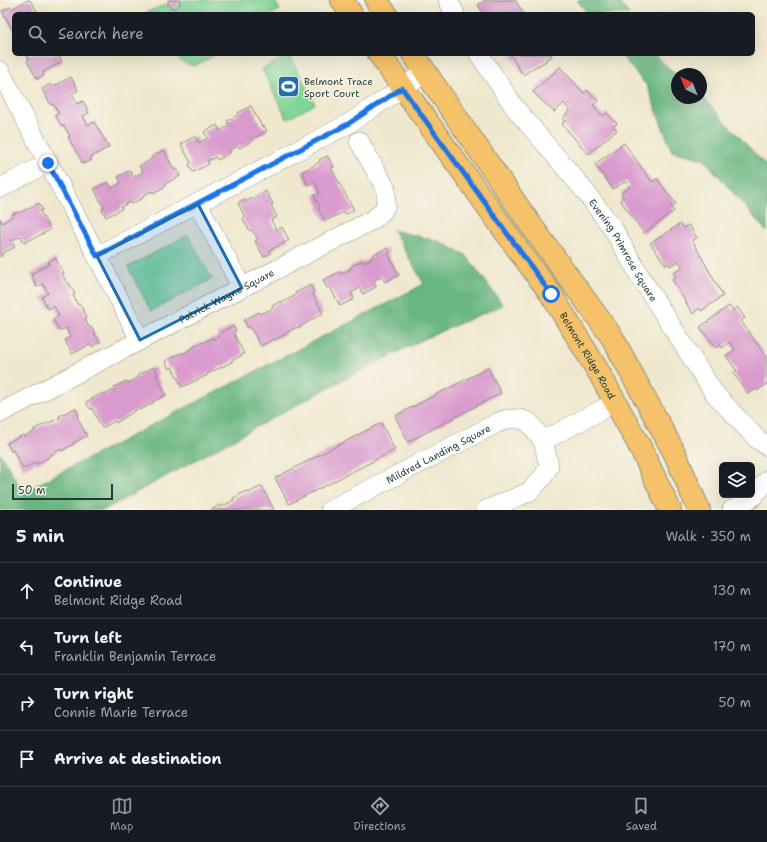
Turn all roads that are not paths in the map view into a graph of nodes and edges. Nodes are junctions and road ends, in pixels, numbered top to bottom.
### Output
1 (342, 0) edge
2 (376, 0) edge
3 (448, 0) edge
4 (350, 12) edge
5 (385, 12) edge
6 (455, 12) edge
7 (380, 56) edge
8 (414, 56) edge
9 (480, 56) edge
10 (0, 71) edge
11 (425, 72) junction
12 (402, 88) junction
13 (5, 94) edge
14 (359, 141) dead end
15 (48, 163) junction
16 (0, 188) edge
17 (198, 204) junction
18 (97, 256) junction
19 (242, 288) junction
20 (140, 340) junction
21 (616, 402) junction
22 (0, 413) edge
23 (543, 440) junction
24 (767, 446) edge
25 (767, 480) edge
26 (330, 510) edge
27 (486, 510) edge
28 (670, 510) edge
29 (699, 510) edge
30 (732, 510) edge

1 - 4 main road
2 - 5 main road
3 - 6 street
7 - 12 main road, Belmont Ridge Road
8 - 11 main road
9 - 24 street, Evening Primrose Square
10 - 13 street
11 - 12 street
11 - 29 main road
12 - 17 street
12 - 21 main road, Belmont Ridge Road
13 - 15 street
14 - 19 street, Patrick Wayne Square
15 - 16 street
15 - 18 street
17 - 18 street
17 - 19 street
18 - 20 street
19 - 20 street, Patrick Wayne Square
20 - 22 street, Patrick Wayne Square
21 - 23 street
21 - 28 main road, Belmont Ridge Road
23 - 26 street, Mildred Landing Square
23 - 27 street, Mildred Landing Square
25 - 30 street

